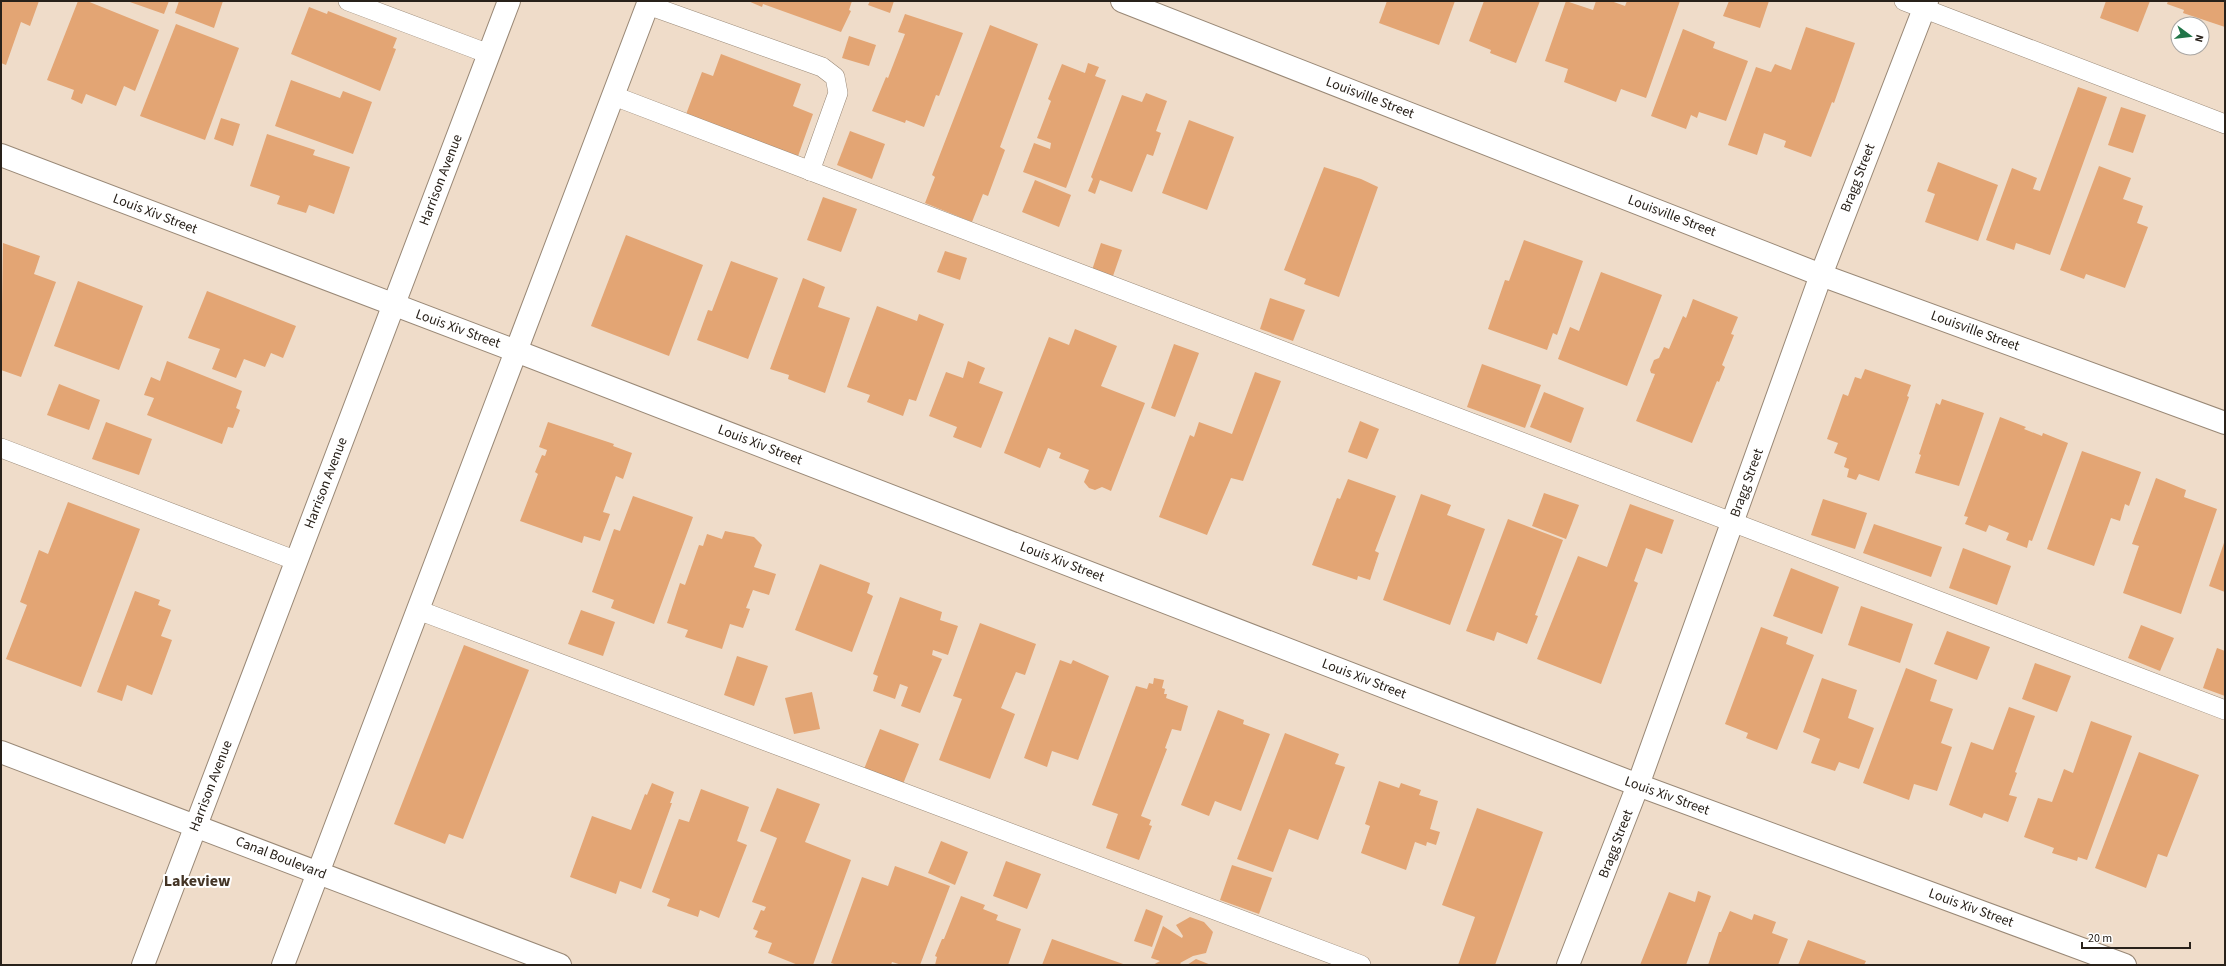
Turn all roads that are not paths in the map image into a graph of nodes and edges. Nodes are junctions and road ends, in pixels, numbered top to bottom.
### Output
1 (348, 1) edge
2 (509, 1) edge
3 (1122, 1) edge
4 (1904, 1) edge
5 (649, 3) edge
6 (1926, 5) edge
7 (489, 54) junction
8 (614, 96) junction
9 (2225, 124) edge
10 (1, 155) edge
11 (810, 171) junction
12 (1821, 275) junction
13 (394, 305) junction
14 (516, 351) junction
15 (2225, 423) edge
16 (1, 448) edge
17 (1733, 521) junction
18 (297, 561) junction
19 (418, 610) junction
20 (2225, 710) edge
21 (1, 752) edge
22 (1638, 785) junction
23 (196, 826) junction
24 (318, 873) junction
25 (142, 965) edge
26 (283, 965) edge
27 (560, 965) edge
28 (1361, 965) edge
29 (1568, 965) edge
30 (2125, 965) edge

1 - 7 lane
2 - 7 street, Harrison Avenue
3 - 12 street, Louisville Street
4 - 6 lane
5 - 8 street
5 - 11 lane
6 - 9 lane
6 - 12 street, Bragg Street
7 - 13 street, Harrison Avenue
8 - 11 lane
8 - 14 street
10 - 13 street, Louis Xiv Street
11 - 17 lane
12 - 15 street, Louisville Street
12 - 17 street, Bragg Street
13 - 14 street, Louis Xiv Street
13 - 18 street, Harrison Avenue
14 - 19 street
14 - 22 street, Louis Xiv Street
16 - 18 lane
17 - 20 lane
17 - 22 street, Bragg Street
18 - 23 street, Harrison Avenue
19 - 24 street
19 - 28 lane
21 - 23 street, Canal Boulevard
22 - 29 street, Bragg Street
22 - 30 street, Louis Xiv Street
23 - 24 street, Canal Boulevard
23 - 25 street, Harrison Avenue
24 - 26 street
24 - 27 street, Canal Boulevard

